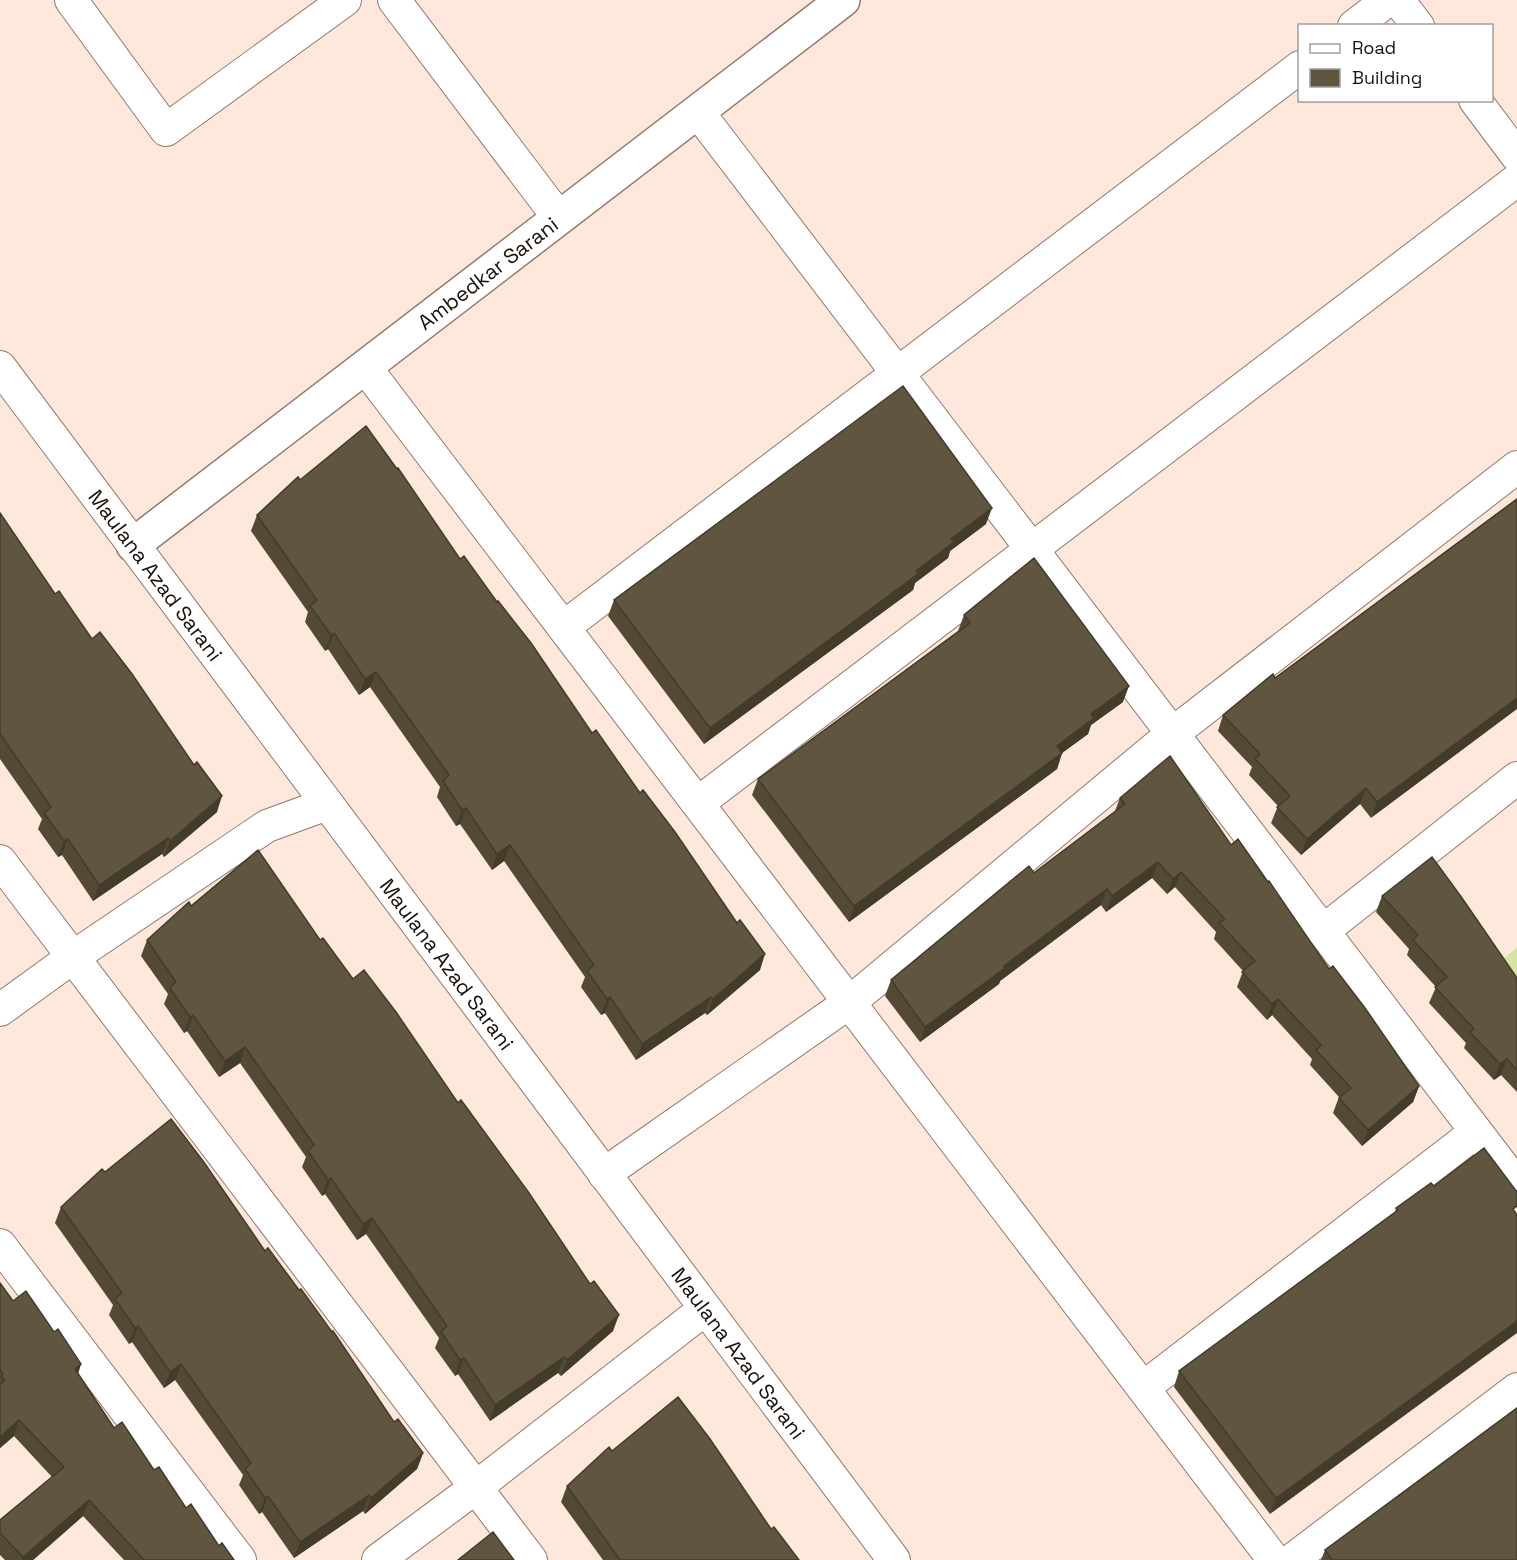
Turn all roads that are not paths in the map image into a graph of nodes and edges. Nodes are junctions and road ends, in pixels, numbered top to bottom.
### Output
1 (71, 0) edge
2 (345, 0) edge
3 (394, 0) edge
4 (843, 0) edge
5 (1388, 0) edge
6 (1398, 0) edge
7 (1357, 24) edge
8 (1416, 24) edge
9 (1298, 68) edge
10 (1476, 102) edge
11 (698, 112) junction
12 (1517, 156) edge
13 (1517, 180) edge
14 (559, 218) junction
15 (0, 367) edge
16 (365, 367) junction
17 (897, 373) junction
18 (1517, 467) edge
19 (133, 545) junction
20 (1032, 549) junction
21 (564, 627) junction
22 (1172, 734) junction
23 (1517, 778) edge
24 (698, 803) junction
25 (327, 804) junction
26 (0, 861) edge
27 (1323, 931) junction
28 (73, 957) junction
29 (850, 1002) junction
30 (0, 1010) edge
31 (1476, 1132) junction
32 (604, 1174) junction
33 (1517, 1185) edge
34 (0, 1245) edge
35 (705, 1309) junction
36 (1143, 1388) junction
37 (1517, 1389) edge
38 (476, 1488) junction
39 (240, 1560) edge
40 (378, 1560) edge
41 (531, 1560) edge
42 (894, 1560) edge
43 (1274, 1560) edge
44 (1292, 1560) edge

1 - 2 street
3 - 14 street
4 - 11 street, Ambedkar Sarani
5 - 7 street
6 - 8 street
9 - 17 street
10 - 12 street
11 - 14 street, Ambedkar Sarani
11 - 17 street
13 - 20 street
14 - 16 street, Ambedkar Sarani
15 - 19 street, Maulana Azad Sarani
16 - 19 street, Ambedkar Sarani
16 - 21 street
17 - 20 street
17 - 21 street
18 - 22 street
19 - 25 street, Maulana Azad Sarani
20 - 22 street
20 - 24 street
21 - 24 street
22 - 27 street
22 - 29 street
23 - 27 street
24 - 29 street
25 - 28 street
25 - 32 street, Maulana Azad Sarani
26 - 28 street
27 - 31 street
28 - 30 street
28 - 38 street
29 - 32 street
29 - 36 street
31 - 33 street
31 - 36 street
32 - 35 street, Maulana Azad Sarani
34 - 39 street
35 - 38 street
35 - 42 street, Maulana Azad Sarani
36 - 43 street
37 - 44 street
38 - 40 street
38 - 41 street

